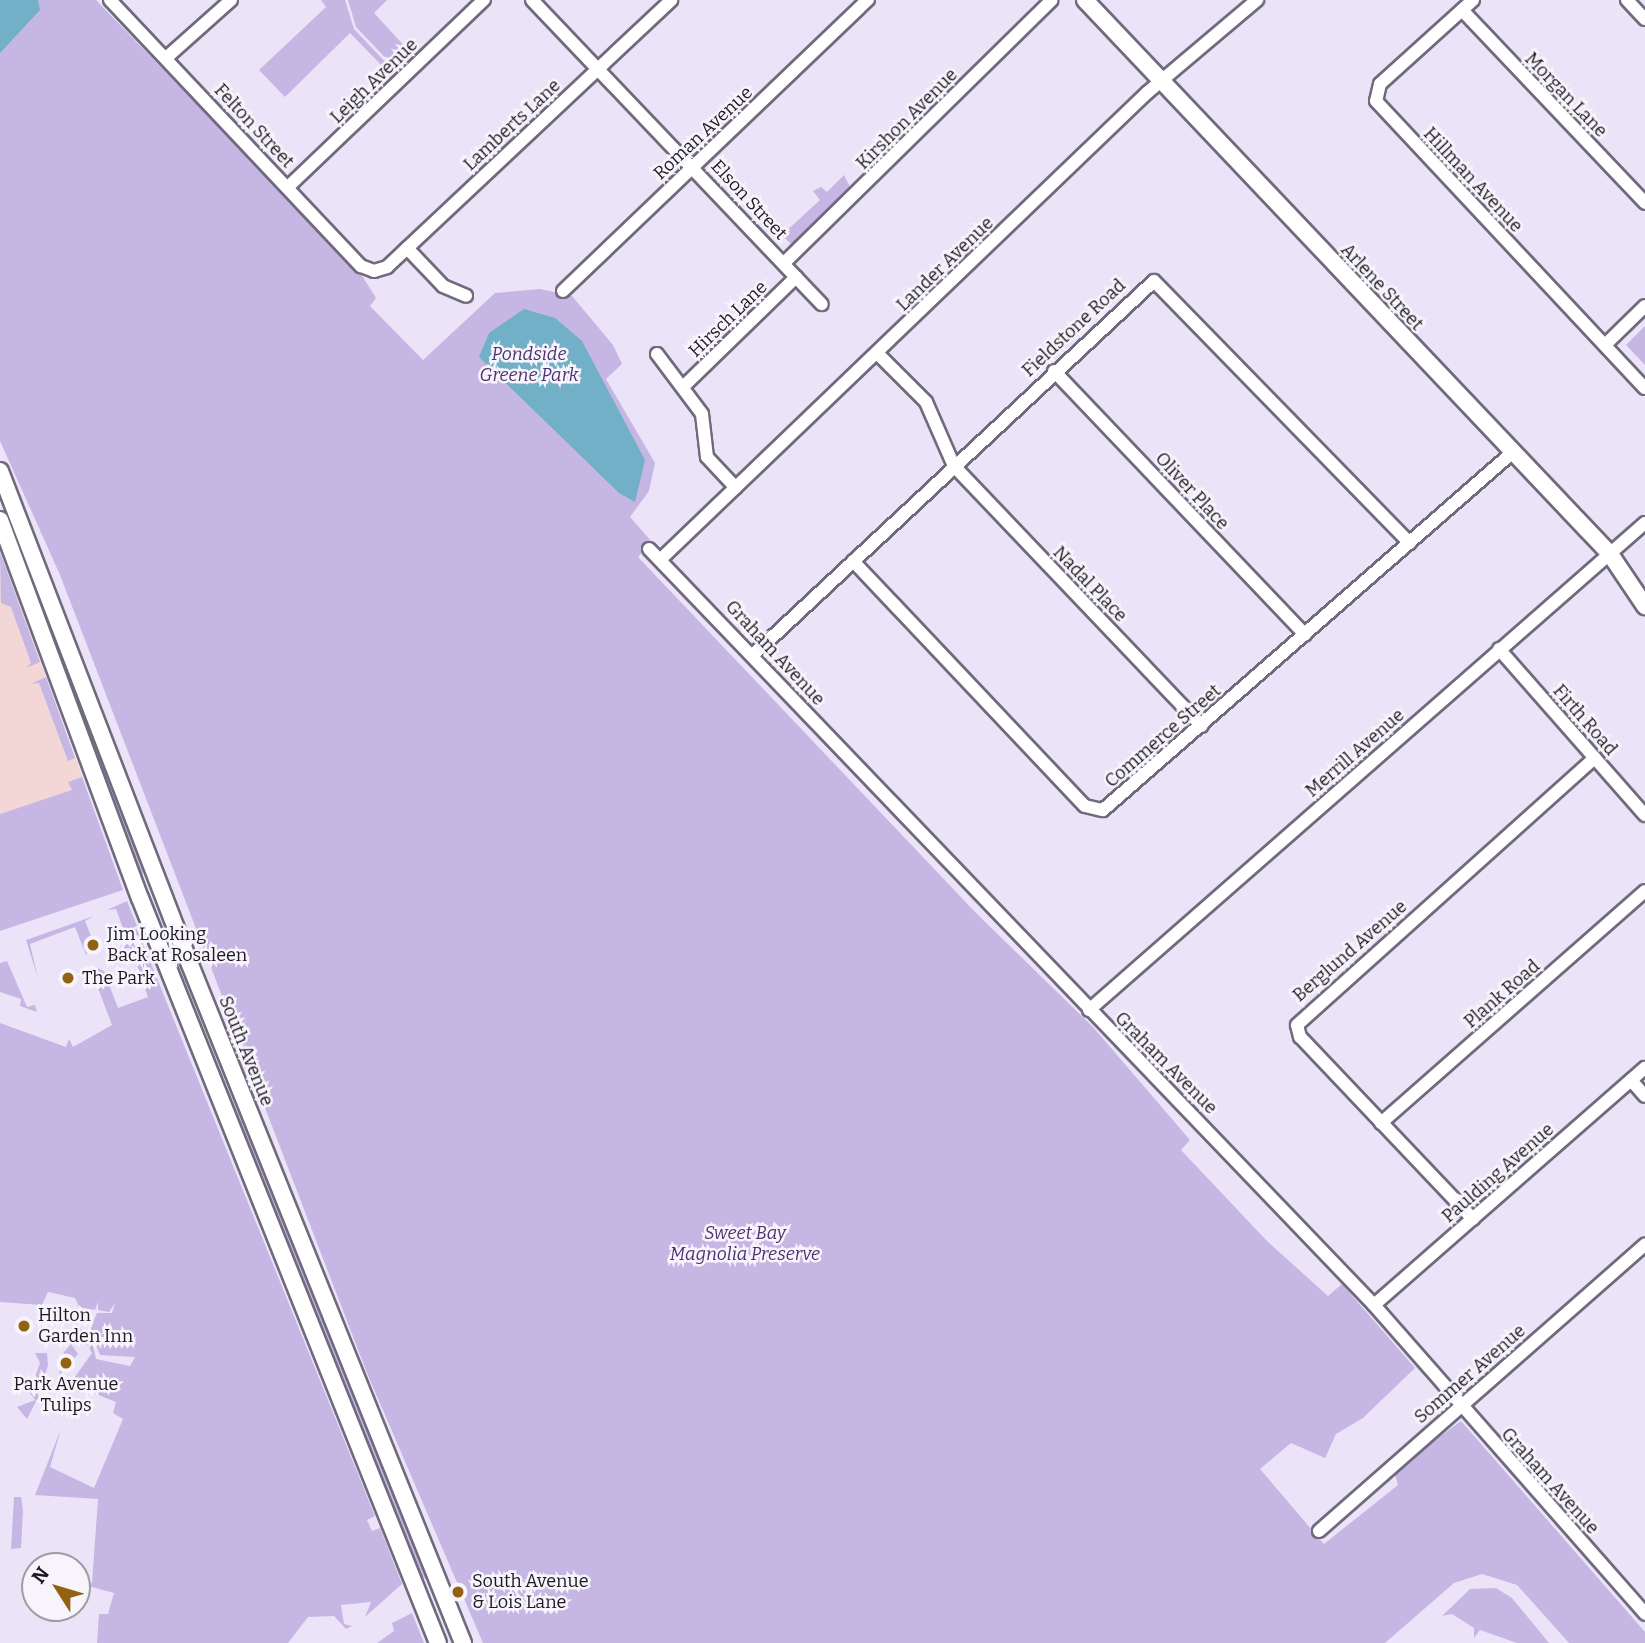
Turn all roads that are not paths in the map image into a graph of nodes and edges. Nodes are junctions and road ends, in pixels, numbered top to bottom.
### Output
1 (110, 0) edge
2 (231, 0) edge
3 (484, 0) edge
4 (533, 0) edge
5 (671, 0) edge
6 (868, 0) edge
7 (1052, 0) edge
8 (1085, 0) edge
9 (1257, 0) edge
10 (1473, 0) edge
11 (1627, 0) edge
12 (1462, 10) junction
13 (1645, 19) edge
14 (166, 58) junction
15 (598, 67) junction
16 (1161, 81) junction
17 (694, 166) junction
18 (288, 187) junction
19 (1645, 203) edge
20 (407, 248) junction
21 (785, 263) junction
22 (374, 271) joint
23 (796, 277) junction
24 (563, 291) dead end
25 (466, 296) dead end
26 (822, 304) dead end
27 (1645, 306) edge
28 (1605, 345) junction
29 (657, 354) dead end
30 (878, 354) junction
31 (1054, 370) junction
32 (685, 385) junction
33 (1645, 388) edge
34 (1513, 452) junction
35 (954, 466) junction
36 (0, 471) edge
37 (736, 488) junction
38 (0, 520) edge
39 (1645, 523) edge
40 (1410, 543) junction
41 (649, 549) dead end
42 (1610, 554) junction
43 (662, 558) junction
44 (853, 561) junction
45 (1645, 606) edge
46 (1305, 635) junction
47 (1499, 649) junction
48 (753, 655) junction
49 (1202, 726) junction
50 (1595, 758) junction
51 (1645, 815) edge
52 (1645, 891) edge
53 (1089, 1010) junction
54 (1645, 1068) edge
55 (1631, 1080) junction
56 (1645, 1096) edge
57 (1381, 1122) junction
58 (1473, 1219) junction
59 (1645, 1245) edge
60 (1374, 1305) junction
61 (1461, 1406) junction
62 (1319, 1531) dead end
63 (1645, 1614) edge
64 (438, 1643) edge
65 (463, 1643) edge

1 - 14 street, Felton Street
2 - 14 street
3 - 18 street, Leigh Avenue
4 - 15 street, Elson Street
5 - 15 street, Lamberts Lane
6 - 17 street, Roman Avenue
7 - 21 street, Kirshon Avenue
8 - 16 street, Arlene Street
9 - 16 street, Lander Avenue
10 - 12 street, Hillman Avenue
11 - 13 street
12 - 19 street, Morgan Lane
12 - 28 street, Hillman Avenue
14 - 18 street, Felton Street
15 - 17 street, Elson Street
15 - 20 street, Lamberts Lane
16 - 30 street, Lander Avenue
16 - 34 street, Arlene Street
17 - 21 street, Elson Street
17 - 24 street, Roman Avenue
18 - 22 street, Felton Street
20 - 22 street, Lamberts Lane
20 - 25 street
21 - 23 street, Elson Street
23 - 26 street, Elson Street
23 - 32 street, Hirsch Lane
27 - 28 street
28 - 33 street, Hillman Avenue
29 - 32 street, Hirsch Lane
30 - 35 street
30 - 37 street, Lander Avenue
31 - 35 street, Fieldstone Road
31 - 40 street, Fieldstone Road
31 - 46 street, Oliver Place
32 - 37 street, Hirsch Lane
34 - 40 street, Commerce Street
34 - 42 street, Arlene Street
35 - 44 street, Fieldstone Road
35 - 49 street, Nadal Place
36 - 65 street, South Avenue
37 - 43 street, Lander Avenue
38 - 64 street
39 - 42 street, Merrill Avenue
40 - 46 street, Commerce Street
41 - 43 street, Graham Avenue
42 - 45 street, Arlene Street
42 - 47 street, Merrill Avenue
43 - 48 street, Graham Avenue
44 - 48 street, Fieldstone Road
44 - 49 street, Commerce Street
46 - 49 street, Commerce Street
47 - 50 street, Firth Road
47 - 53 street, Merrill Avenue
48 - 53 street, Graham Avenue
50 - 51 street, Firth Road
50 - 57 street, Berglund Avenue
52 - 57 street, Plank Road
53 - 60 street, Graham Avenue
54 - 55 street, Paulding Avenue
55 - 56 street
55 - 58 street, Paulding Avenue
57 - 58 street, Berglund Avenue
58 - 60 street, Paulding Avenue
59 - 61 street, Sommer Avenue
60 - 61 street, Graham Avenue
61 - 62 street, Sommer Avenue
61 - 63 street, Graham Avenue

